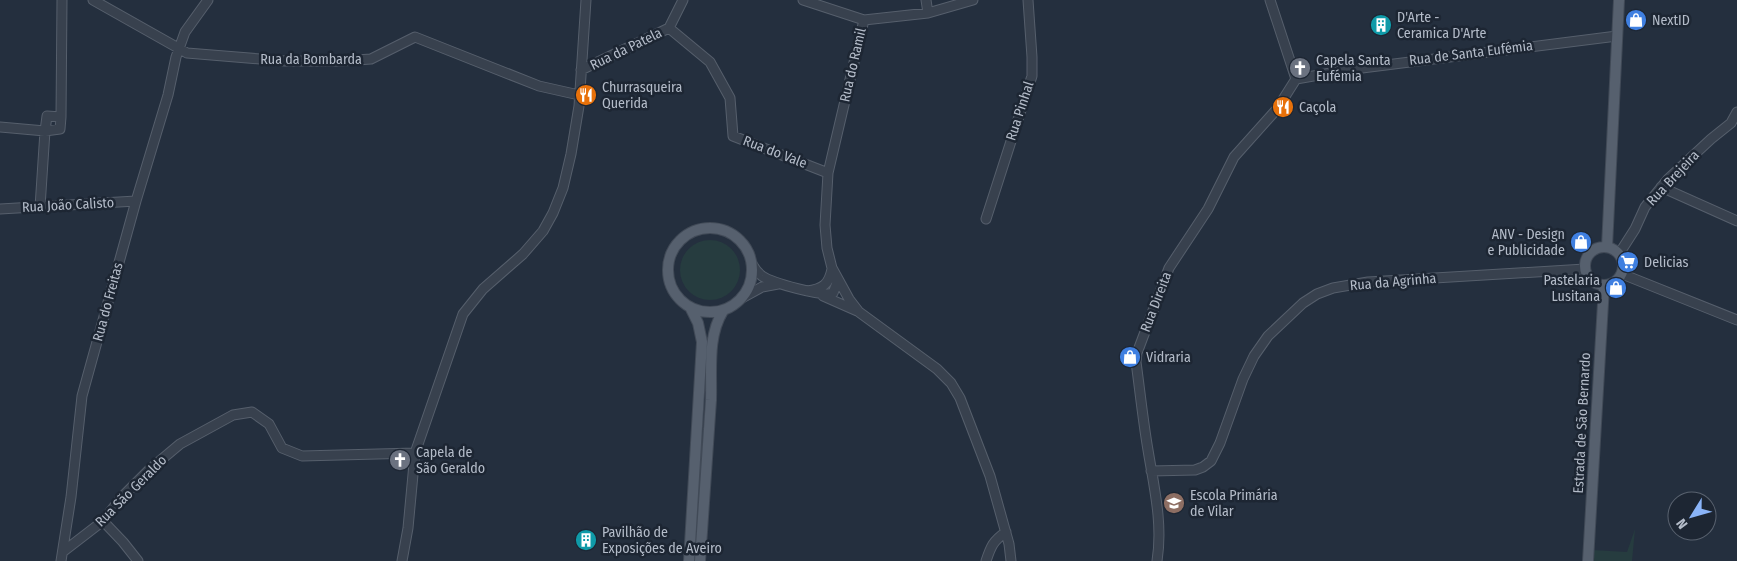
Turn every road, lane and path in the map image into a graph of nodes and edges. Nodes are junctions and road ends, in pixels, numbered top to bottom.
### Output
1 (62, 0) edge
2 (93, 0) edge
3 (208, 0) edge
4 (586, 0) edge
5 (683, 0) edge
6 (803, 0) edge
7 (926, 0) edge
8 (973, 0) edge
9 (1028, 0) edge
10 (1270, 0) edge
11 (1619, 0) edge
12 (928, 13) junction
13 (864, 20) junction
14 (669, 28) junction
15 (1617, 36) junction
16 (179, 48) junction
17 (582, 70) junction
18 (1296, 79) junction
19 (580, 95) junction
20 (1737, 112) edge
21 (62, 117) junction
22 (0, 127) edge
23 (45, 131) junction
24 (828, 173) junction
25 (1661, 188) junction
26 (136, 201) junction
27 (40, 206) junction
28 (0, 209) edge
29 (986, 219) dead end
30 (1737, 221) edge
31 (1607, 247) junction
32 (1620, 254) junction
33 (752, 264) junction
34 (832, 268) junction
35 (1585, 269) junction
36 (1622, 274) junction
37 (778, 284) junction
38 (1604, 286) junction
39 (811, 292) junction
40 (742, 298) junction
41 (690, 307) junction
42 (722, 310) junction
43 (859, 312) junction
44 (1737, 320) edge
45 (415, 452) junction
46 (1151, 470) junction
47 (103, 521) junction
48 (1006, 532) junction
49 (64, 551) junction
50 (61, 561) edge
51 (138, 561) edge
52 (402, 561) edge
53 (689, 561) edge
54 (700, 561) edge
55 (986, 561) edge
56 (1011, 561) edge
57 (1157, 561) edge
58 (1588, 561) edge

1 - 21 street
2 - 16 street, Rua da Bombarda
3 - 16 street, Rua do Freitas
4 - 17 street
5 - 14 street, Rua da Patela
6 - 13 street
7 - 12 street
8 - 12 street, Rua do Ramil
9 - 29 street, Rua Pinhal
10 - 18 street
11 - 15 main road
12 - 13 street, Rua do Ramil
13 - 24 street, Rua do Ramil
14 - 17 street, Rua da Patela
14 - 24 street, Rua do Vale
15 - 18 street, Rua de Santa Eufémia
15 - 31 main road
16 - 19 street, Rua da Bombarda
16 - 26 street, Rua do Freitas
17 - 19 street
18 - 46 street, Rua Direita
19 - 45 street
20 - 25 street, Rua Brejeira
21 - 23 street
21 - 23 street
22 - 23 street
23 - 27 street
24 - 34 street, Rua do Ramil
25 - 30 street
25 - 32 street, Rua Brejeira
26 - 27 street, Rua João Calisto
26 - 49 street, Rua do Freitas
27 - 28 street, Rua João Calisto
31 - 32 main road
31 - 35 main road
32 - 36 main road
33 - 37 street
33 - 40 main road
33 - 41 main road
34 - 39 street
34 - 43 street, Rua do Ramil
35 - 38 main road
35 - 46 street, Rua da Agrinha
36 - 38 main road
36 - 44 street
37 - 39 street
37 - 40 street
38 - 58 main road, Estrada de São Bernardo
39 - 43 street
40 - 42 main road
41 - 42 main road
41 - 53 main road
42 - 54 main road
43 - 48 street
45 - 47 street, Rua São Geraldo
45 - 52 street
46 - 57 street, Rua Direita
47 - 49 street, Rua São Geraldo
47 - 51 street
48 - 55 street
48 - 56 street
49 - 50 street, Rua do Freitas

